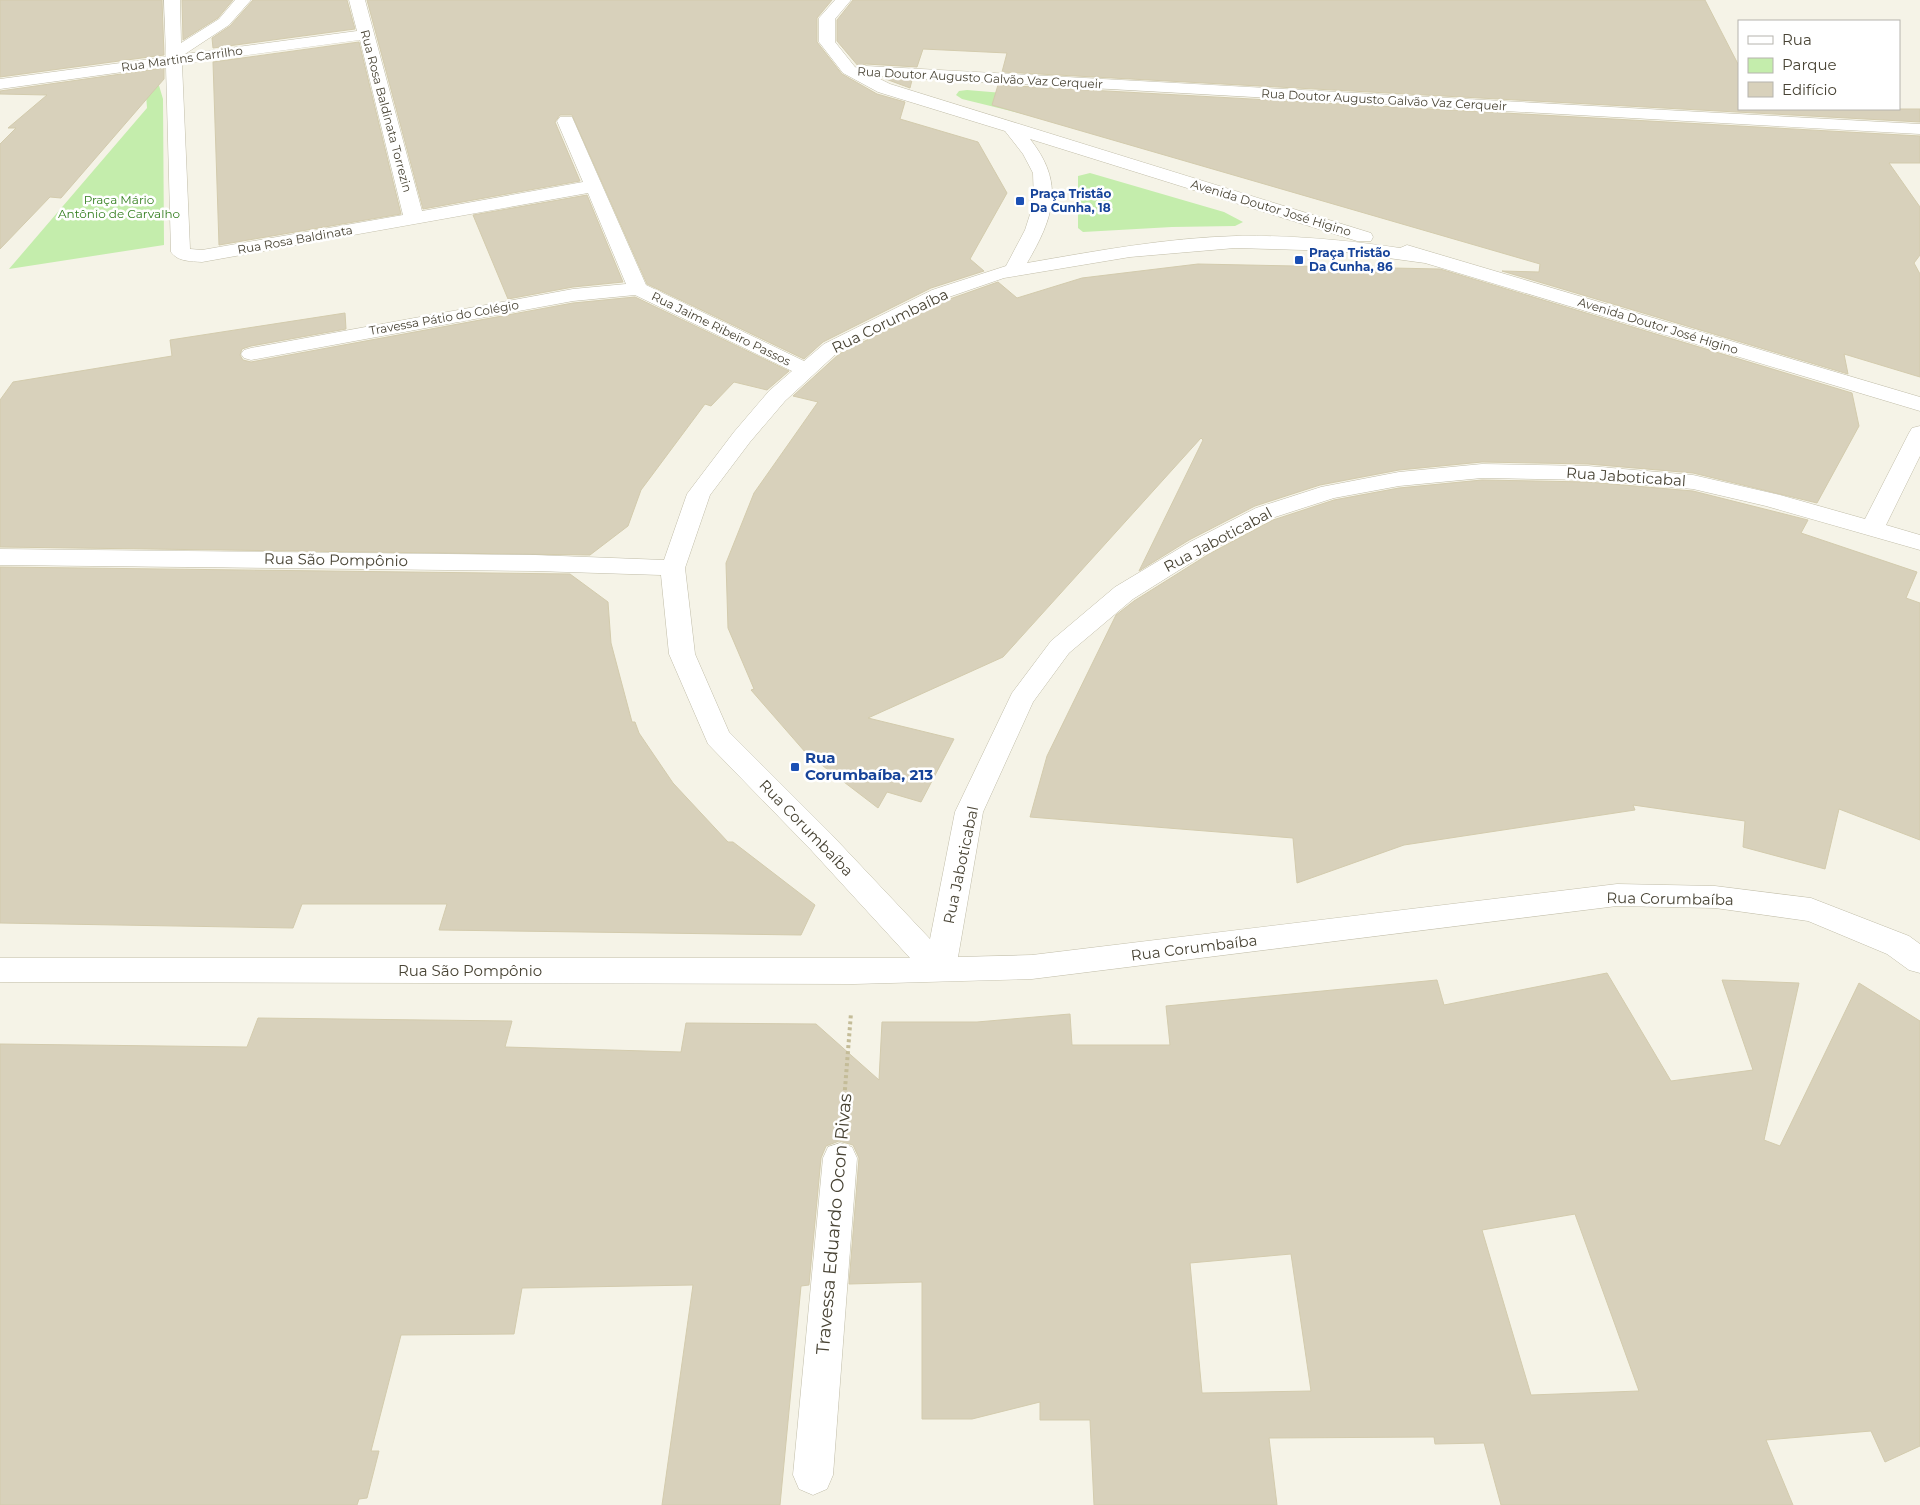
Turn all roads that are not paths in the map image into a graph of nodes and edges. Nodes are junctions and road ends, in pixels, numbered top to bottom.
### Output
1 (172, 0) edge
2 (243, 0) edge
3 (357, 0) edge
4 (843, 0) edge
5 (365, 34) junction
6 (175, 57) junction
7 (849, 70) junction
8 (3, 85) edge
9 (566, 121) dead end
10 (1011, 127) junction
11 (1920, 129) edge
12 (594, 186) junction
13 (1286, 212) junction
14 (1040, 219) junction
15 (409, 220) junction
16 (1292, 244) junction
17 (1096, 256) junction
18 (1424, 256) junction
19 (1013, 270) junction
20 (638, 289) junction
21 (251, 354) dead end
22 (806, 370) junction
23 (1920, 404) edge
24 (1920, 433) edge
25 (1872, 528) junction
26 (1920, 543) edge
27 (0, 557) edge
28 (673, 568) junction
29 (1920, 961) edge
30 (0, 970) edge
31 (940, 970) junction
32 (840, 1158) road end
33 (813, 1475) dead end

1 - 6 street
2 - 6 street, Rua Martins Carrilho
3 - 5 street, Rua Rosa Baldinata Torrezin
4 - 7 street, Avenida Doutor José Higino
5 - 6 street, Rua Martins Carrilho
5 - 15 street, Rua Rosa Baldinata Torrezin
6 - 8 street, Rua Martins Carrilho
6 - 15 street, Rua Rosa Baldinata
7 - 10 street, Avenida Doutor José Higino
7 - 11 street, Rua Doutor Augusto Galvão Vaz Cerqueir
9 - 12 street, Rua Jaime Ribeiro Passos
10 - 13 street, Avenida Doutor José Higino
10 - 14 street
12 - 15 street, Rua Rosa Baldinata
12 - 20 street, Rua Jaime Ribeiro Passos
13 - 16 street
13 - 18 street, Avenida Doutor José Higino
14 - 17 street
14 - 19 street
16 - 17 street, Rua Corumbaíba
16 - 18 street, Rua Corumbaíba
17 - 19 street, Rua Corumbaíba
18 - 23 street, Avenida Doutor José Higino
19 - 22 street, Rua Corumbaíba
20 - 21 street, Travessa Pátio do Colégio
20 - 22 street, Rua Jaime Ribeiro Passos
22 - 28 street, Rua Corumbaíba
24 - 25 street
25 - 26 street, Rua Jaboticabal
25 - 31 street, Rua Jaboticabal
27 - 28 street, Rua São Pompônio
28 - 31 street, Rua Corumbaíba
29 - 31 street, Rua Corumbaíba
30 - 31 street, Rua São Pompônio
32 - 33 street, Travessa Eduardo Ocon Rivas

